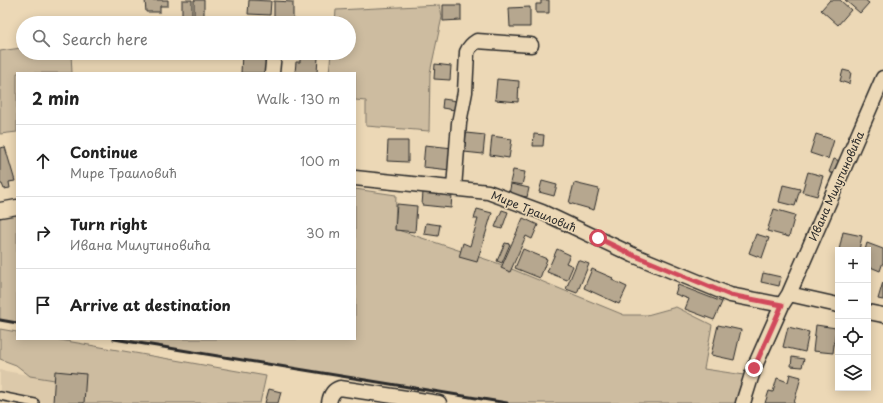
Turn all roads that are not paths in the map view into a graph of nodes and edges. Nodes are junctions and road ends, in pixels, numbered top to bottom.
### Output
1 (531, 45) dead end
2 (273, 60) edge
3 (272, 72) edge
4 (883, 78) edge
5 (356, 178) edge
6 (454, 188) junction
7 (16, 207) edge
8 (0, 210) edge
9 (786, 299) junction
10 (835, 305) edge
11 (871, 313) edge
12 (883, 315) edge
13 (0, 396) edge
14 (35, 403) edge
15 (329, 403) edge
16 (439, 403) edge
17 (743, 403) edge

1 - 6 street
2 - 3 street
4 - 9 street, Ивана Милутиновића
5 - 6 street, Мире Траиловић
6 - 9 street, Мире Траиловић
7 - 8 street
9 - 10 street, Мире Траиловић
9 - 17 street, Ивана Милутиновића
11 - 12 street
13 - 14 lane
15 - 16 street

